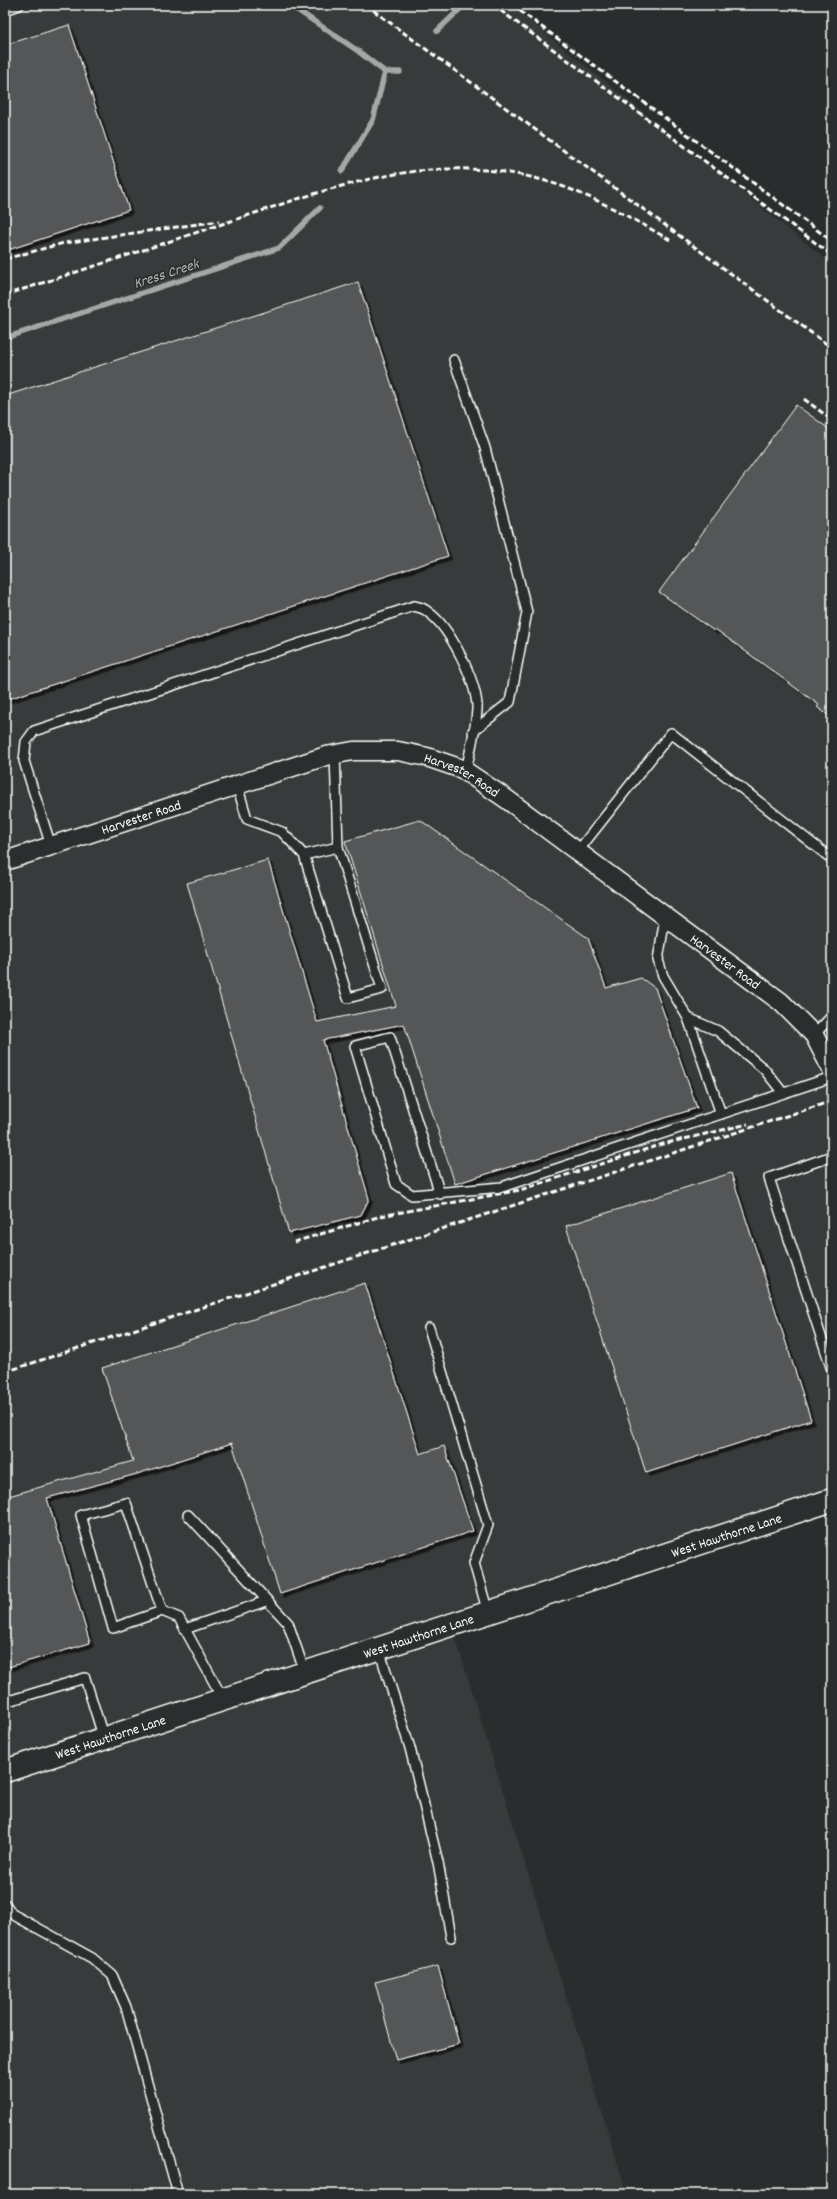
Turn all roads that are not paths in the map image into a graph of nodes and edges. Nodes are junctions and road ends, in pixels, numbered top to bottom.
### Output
1 (19, 5) edge
2 (5, 10) edge
3 (454, 360) dead end
4 (473, 731) junction
5 (335, 754) junction
6 (466, 772) junction
7 (237, 785) junction
8 (51, 846) junction
9 (338, 847) junction
10 (578, 851) junction
11 (304, 855) junction
12 (832, 859) edge
13 (5, 861) edge
14 (665, 918) junction
15 (832, 1016) edge
16 (688, 1018) junction
17 (814, 1035) junction
18 (832, 1070) edge
19 (832, 1077) edge
20 (783, 1093) junction
21 (720, 1114) junction
22 (832, 1156) edge
23 (440, 1194) junction
24 (429, 1328) dead end
25 (832, 1370) edge
26 (832, 1500) edge
27 (188, 1515) dead end
28 (266, 1601) junction
29 (162, 1611) junction
30 (488, 1613) junction
31 (185, 1629) junction
32 (378, 1649) junction
33 (305, 1673) junction
34 (224, 1700) junction
35 (5, 1702) edge
36 (104, 1738) junction
37 (5, 1771) edge
38 (5, 1904) edge
39 (451, 1937) dead end
40 (178, 2194) edge

1 - 2 lane
3 - 4 lane
4 - 6 lane
4 - 8 lane
5 - 6 street, Harvester Road
5 - 7 street, Harvester Road
5 - 9 lane
6 - 10 street, Harvester Road
7 - 8 street, Harvester Road
7 - 11 lane
8 - 13 street, Harvester Road
9 - 11 lane
9 - 11 lane
10 - 12 lane
10 - 14 street, Harvester Road
14 - 16 lane
14 - 17 street, Harvester Road
15 - 17 lane
16 - 20 lane
16 - 21 lane
17 - 18 street, Harvester Road
19 - 20 lane
20 - 21 lane
21 - 23 lane
22 - 25 lane
23 - 23 lane
24 - 30 lane
26 - 30 street, West Hawthorne Lane
27 - 28 lane
28 - 31 lane
28 - 33 lane
29 - 29 lane
29 - 31 lane
30 - 32 street, West Hawthorne Lane
31 - 34 lane
32 - 33 street, West Hawthorne Lane
32 - 39 lane
33 - 34 street, West Hawthorne Lane
34 - 36 street, West Hawthorne Lane
35 - 36 lane
36 - 37 street, West Hawthorne Lane
38 - 40 lane

